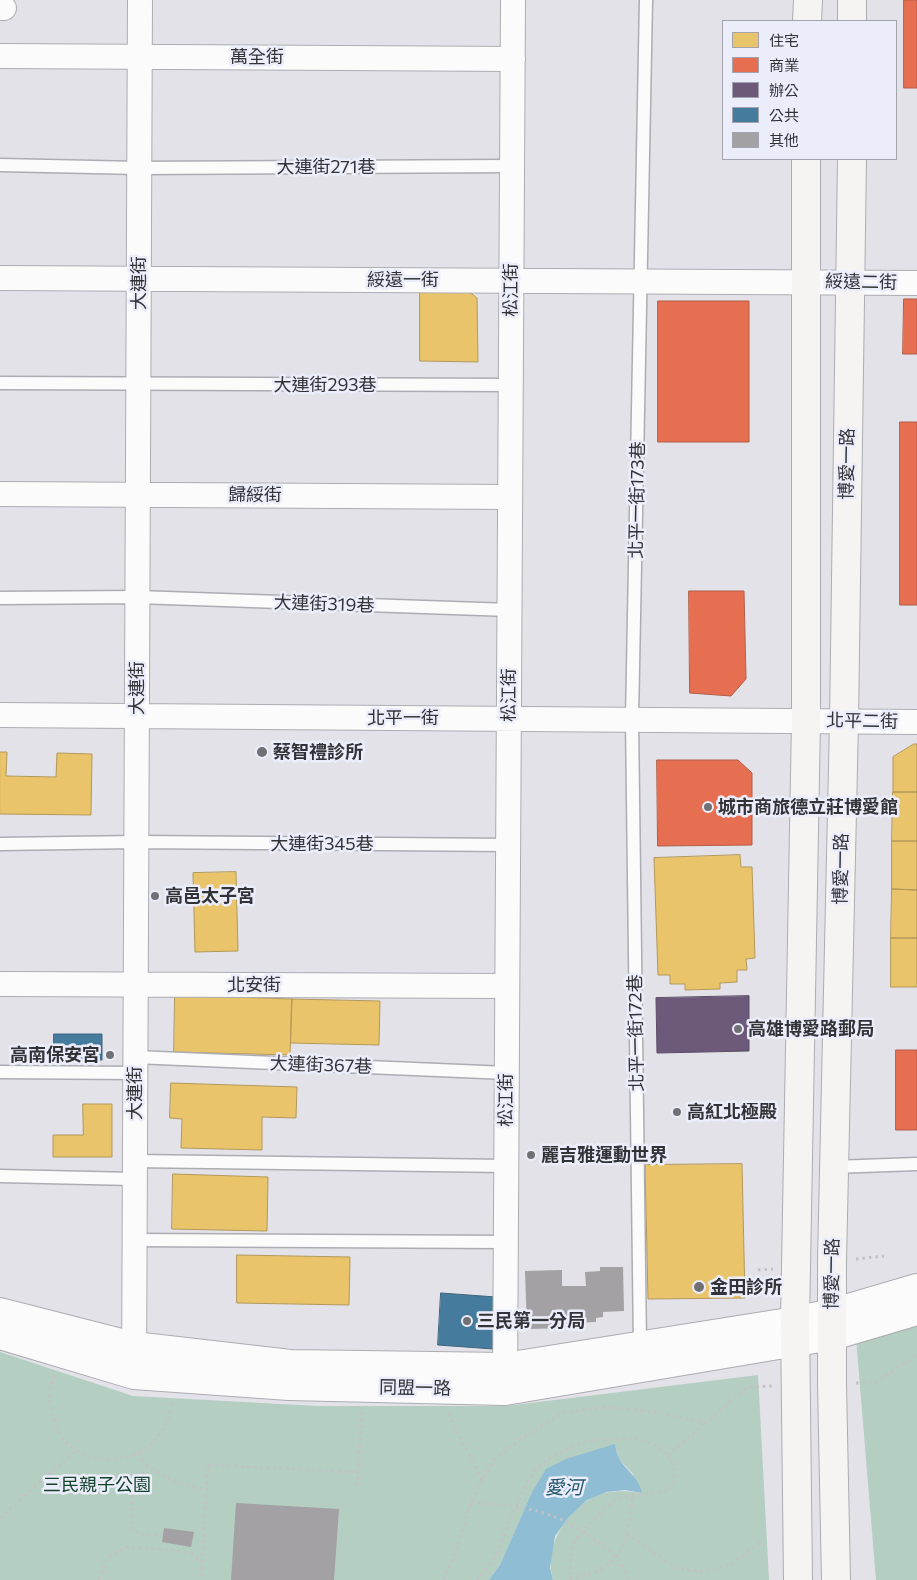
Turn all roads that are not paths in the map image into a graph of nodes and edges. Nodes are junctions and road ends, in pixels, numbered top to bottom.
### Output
1 (140, 0) edge
2 (513, 0) edge
3 (646, 0) edge
4 (808, 0) edge
5 (852, 0) edge
6 (807, 20) edge
7 (852, 20) edge
8 (0, 56) edge
9 (140, 57) junction
10 (513, 59) junction
11 (806, 160) edge
12 (852, 160) edge
13 (0, 165) edge
14 (512, 166) junction
15 (139, 168) junction
16 (0, 278) edge
17 (139, 279) junction
18 (512, 280) junction
19 (641, 281) junction
20 (806, 281) junction
21 (850, 282) junction
22 (917, 283) edge
23 (0, 383) edge
24 (138, 384) junction
25 (511, 385) junction
26 (0, 494) edge
27 (138, 495) junction
28 (510, 496) junction
29 (137, 597) junction
30 (0, 598) edge
31 (510, 610) junction
32 (0, 715) edge
33 (137, 716) junction
34 (509, 718) junction
35 (632, 719) junction
36 (806, 721) junction
37 (844, 721) junction
38 (917, 722) edge
39 (136, 842) junction
40 (0, 844) edge
41 (508, 845) junction
42 (0, 984) edge
43 (135, 984) junction
44 (507, 986) junction
45 (135, 1065) junction
46 (0, 1072) edge
47 (507, 1073) junction
48 (917, 1164) edge
49 (506, 1166) junction
50 (834, 1167) junction
51 (134, 1170) junction
52 (0, 1176) edge
53 (134, 1240) junction
54 (506, 1242) junction
55 (917, 1288) edge
56 (917, 1311) edge
57 (0, 1312) edge
58 (832, 1324) junction
59 (796, 1332) junction
60 (0, 1334) edge
61 (133, 1346) junction
62 (640, 1346) junction
63 (134, 1375) junction
64 (505, 1379) junction
65 (798, 1580) edge
66 (836, 1580) edge

1 - 9 street, 大連街
2 - 10 street, 松江街
3 - 19 lane, 北平一街173巷
4 - 6 main road
5 - 7 main road
8 - 9 street, 萬全街
9 - 10 street, 萬全街
9 - 15 street, 大連街
10 - 14 street, 松江街
11 - 20 main road, 博愛一路
12 - 21 main road, 博愛一路
13 - 15 lane, 大連街271巷
14 - 15 lane, 大連街271巷
14 - 18 street, 松江街
15 - 17 street, 大連街
16 - 17 street, 綏遠一街
17 - 18 street, 綏遠一街
17 - 24 street, 大連街
18 - 19 street, 綏遠一街
18 - 25 street, 松江街
19 - 20 street, 綏遠一街
19 - 35 lane, 北平一街173巷
20 - 21 street, 綏遠二街
20 - 36 main road, 博愛一路
21 - 22 street, 綏遠二街
21 - 37 main road, 博愛一路
23 - 24 lane, 大連街293巷
24 - 25 lane, 大連街293巷
24 - 27 street, 大連街
25 - 28 street, 松江街
26 - 27 street, 歸綏街
27 - 28 street, 歸綏街
27 - 29 street, 大連街
28 - 31 street, 松江街
29 - 30 lane, 大連街319巷
29 - 31 lane, 大連街319巷
29 - 33 street, 大連街
31 - 34 street, 松江街
32 - 33 street, 北平一街
33 - 34 street, 北平一街
33 - 39 street, 大連街
34 - 35 street, 北平一街
34 - 41 street, 松江街
35 - 36 street, 北平一街
35 - 62 lane, 北平一街172巷
36 - 37 street, 北平二街
36 - 59 main road, 博愛一路
37 - 38 street, 北平二街
37 - 50 main road, 博愛一路
39 - 40 lane, 大連街345巷
39 - 41 lane, 大連街345巷
39 - 43 street, 大連街
41 - 44 street, 松江街
42 - 43 street, 北安街
43 - 44 street, 北安街
43 - 45 street, 大連街
44 - 47 street, 松江街
45 - 46 lane, 大連街367巷
45 - 47 lane, 大連街367巷
45 - 51 street, 大連街
47 - 49 street, 松江街
48 - 50 lane
49 - 51 lane
49 - 54 street, 松江街
50 - 58 main road, 博愛一路
51 - 52 lane
51 - 53 street, 大連街
53 - 54 lane
53 - 61 street, 大連街
54 - 64 street, 松江街
55 - 58 street
56 - 58 street
57 - 61 street, 同盟一路
58 - 59 street, 同盟一路
58 - 66 main road, 博愛一路
59 - 62 street, 同盟一路
59 - 64 street, 同盟一路
59 - 65 main road, 博愛一路
60 - 63 street, 同盟一路
61 - 63 street, 大連街
61 - 64 street, 同盟一路
62 - 64 street, 同盟一路
63 - 64 street, 同盟一路

